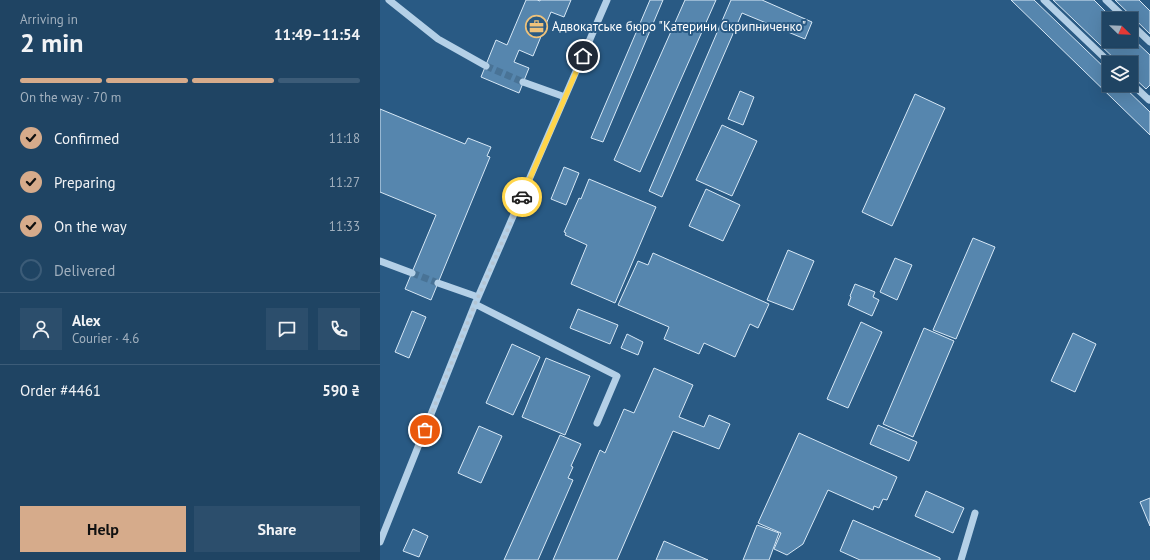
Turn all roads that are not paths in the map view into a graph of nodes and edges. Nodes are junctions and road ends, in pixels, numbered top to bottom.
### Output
1 (389, 0) edge
2 (607, 0) edge
3 (1044, 0) edge
4 (1106, 0) edge
5 (1119, 12) edge
6 (1138, 31) edge
7 (1150, 42) edge
8 (1103, 56) edge
9 (486, 66) tunnel mouth
10 (523, 82) tunnel mouth
11 (1138, 89) edge
12 (565, 97) junction
13 (1150, 100) edge
14 (380, 261) edge
15 (412, 273) tunnel mouth
16 (438, 283) tunnel mouth
17 (477, 301) junction
18 (597, 424) dead end
19 (975, 513) dead end
20 (380, 542) edge
21 (961, 560) edge

1 - 9 street
2 - 12 street
3 - 8 street
4 - 5 street
6 - 7 street
10 - 12 street
11 - 13 street
12 - 17 street
14 - 15 street
16 - 17 street
17 - 18 street
17 - 20 street
19 - 21 street

